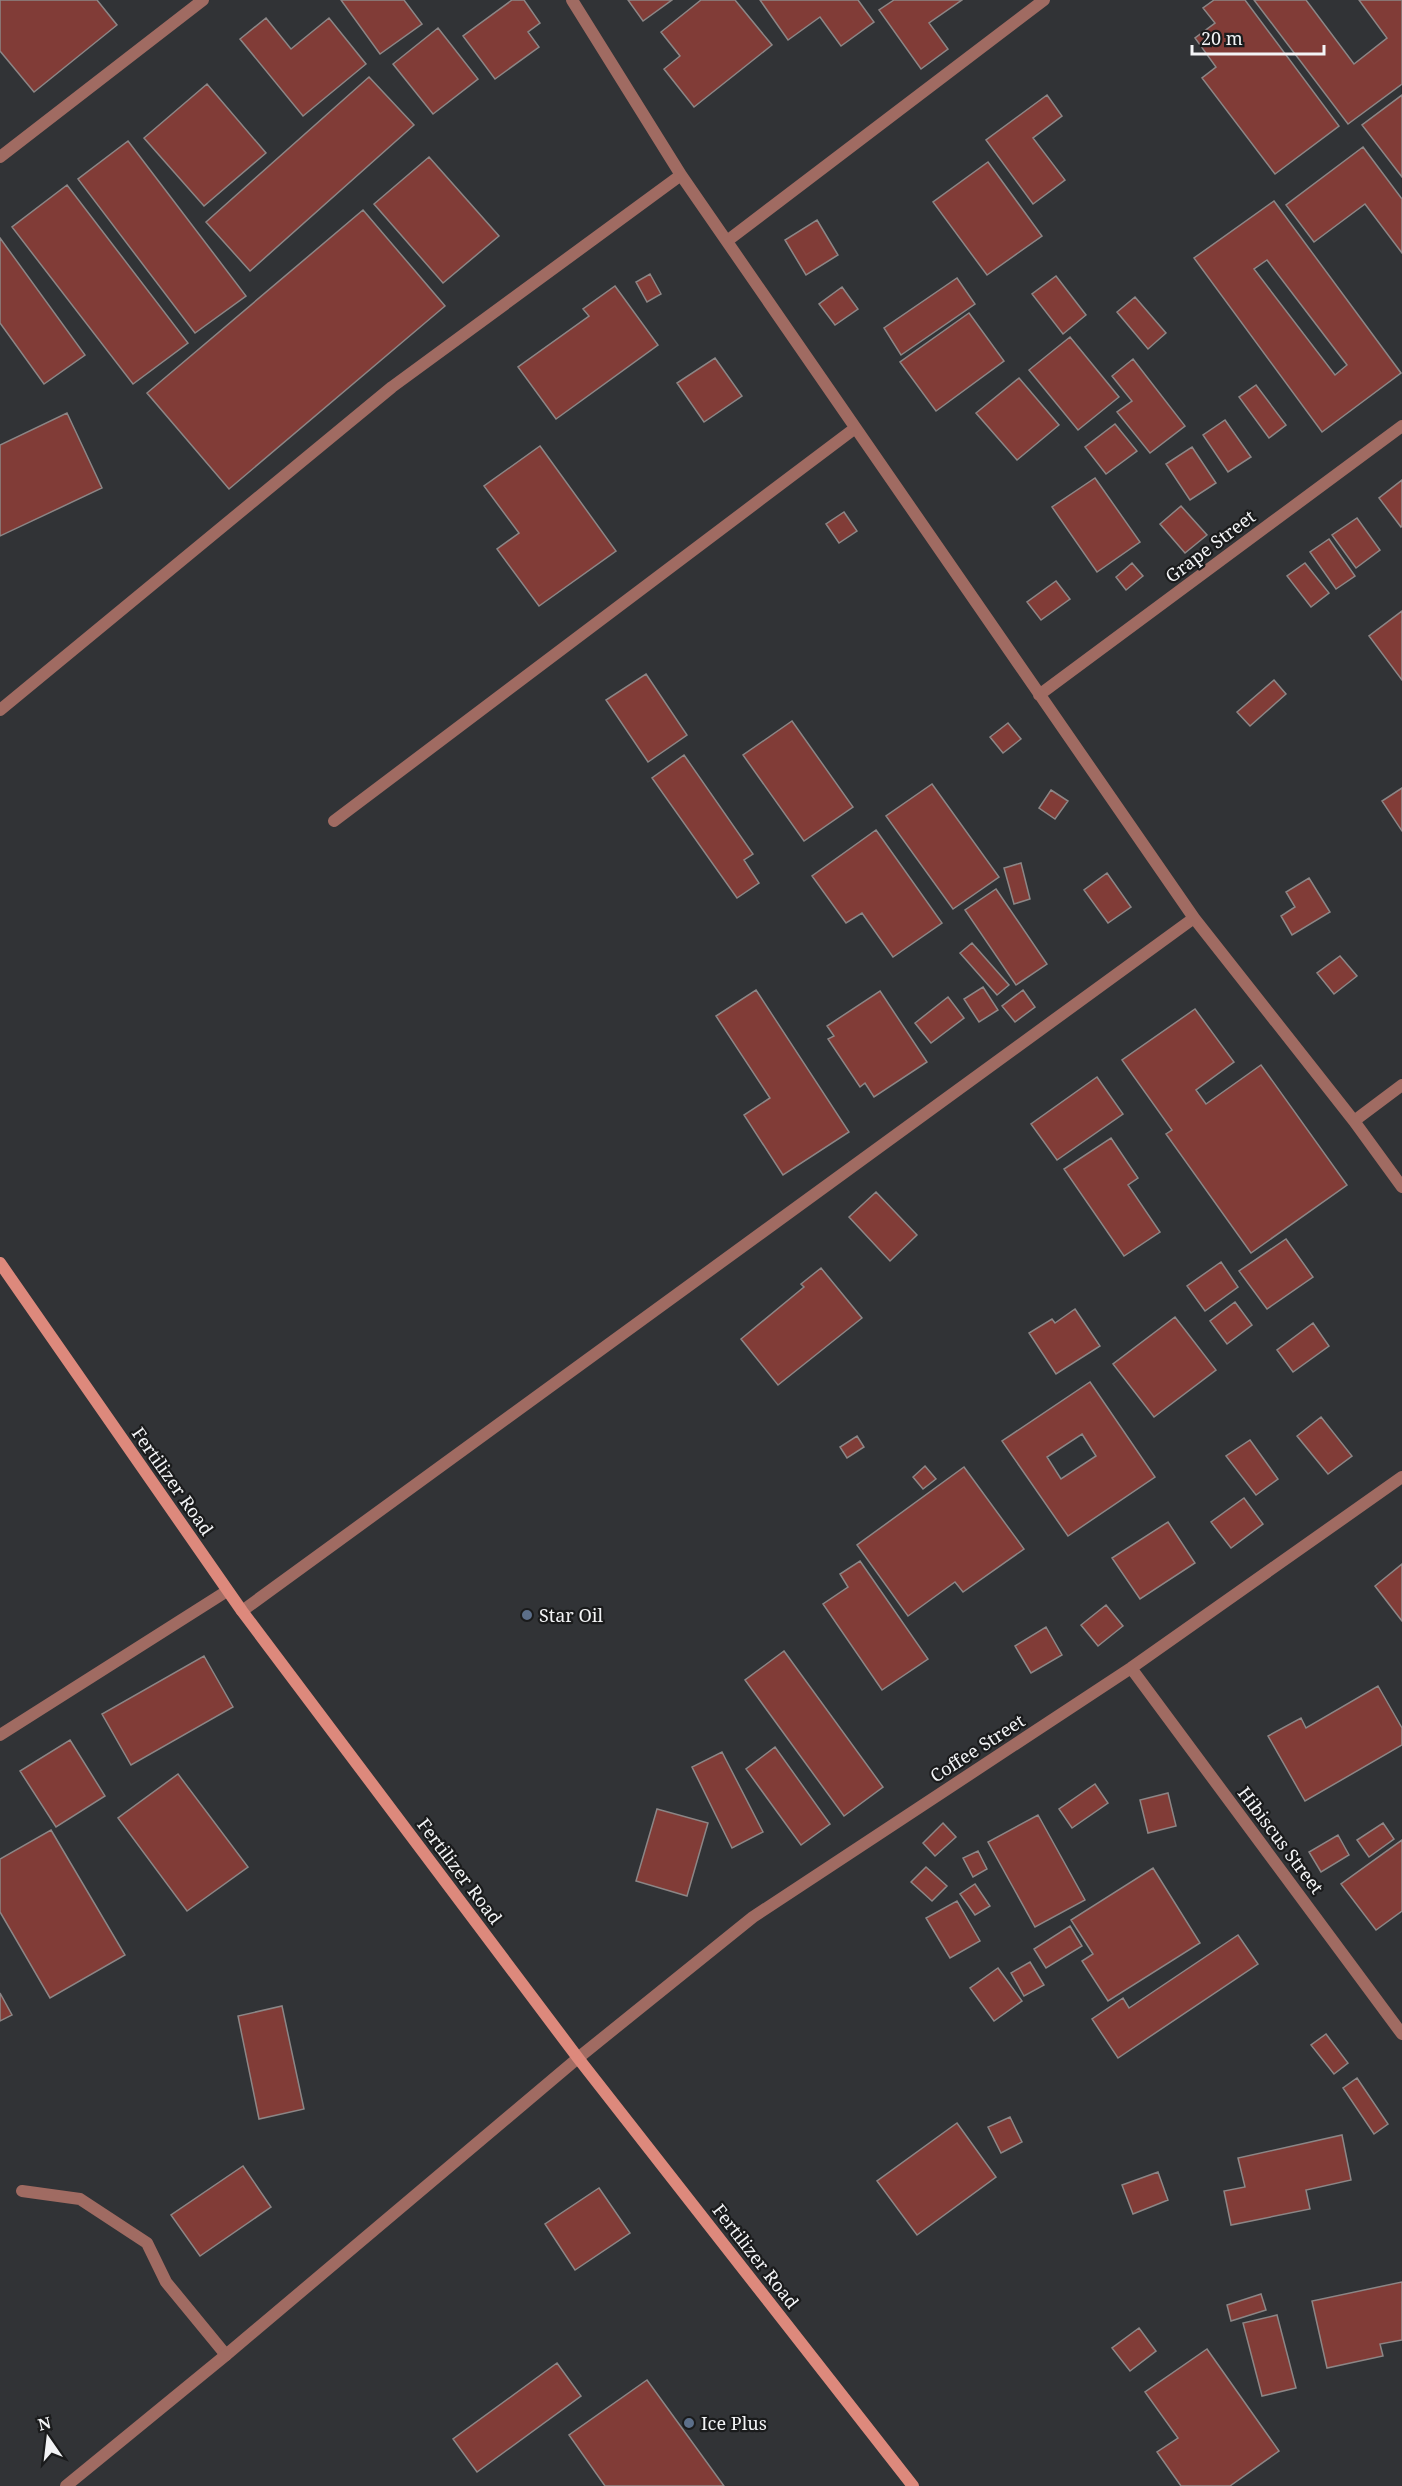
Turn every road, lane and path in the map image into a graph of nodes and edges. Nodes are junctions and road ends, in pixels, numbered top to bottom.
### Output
1 (203, 0) edge
2 (572, 0) edge
3 (1044, 0) edge
4 (0, 157) edge
5 (681, 175) junction
6 (727, 241) junction
7 (1402, 426) edge
8 (854, 429) junction
9 (1039, 695) junction
10 (0, 711) edge
11 (334, 820) dead end
12 (1194, 918) junction
13 (1402, 1085) edge
14 (1354, 1121) junction
15 (1402, 1187) edge
16 (0, 1263) edge
17 (1402, 1477) edge
18 (227, 1591) junction
19 (242, 1611) junction
20 (1131, 1668) junction
21 (0, 1735) edge
22 (1402, 2034) edge
23 (578, 2058) junction
24 (22, 2191) dead end
25 (226, 2355) junction
26 (66, 2486) edge
27 (913, 2486) edge

1 - 4 street
2 - 5 street
3 - 6 street
5 - 6 street
5 - 10 street
6 - 8 street
7 - 9 street, Grape Street
8 - 9 street
8 - 11 street
9 - 12 street
12 - 14 street
12 - 19 street
13 - 14 street
14 - 15 street
16 - 18 street, Fertilizer Road
17 - 20 street, Coffee Street
18 - 19 street, Fertilizer Road
18 - 21 street
19 - 23 street, Fertilizer Road
20 - 22 street, Hibiscus Street
20 - 23 street, Coffee Street
23 - 25 street, Coffee Street
23 - 27 street, Fertilizer Road
24 - 25 street
25 - 26 street, Coffee Street

